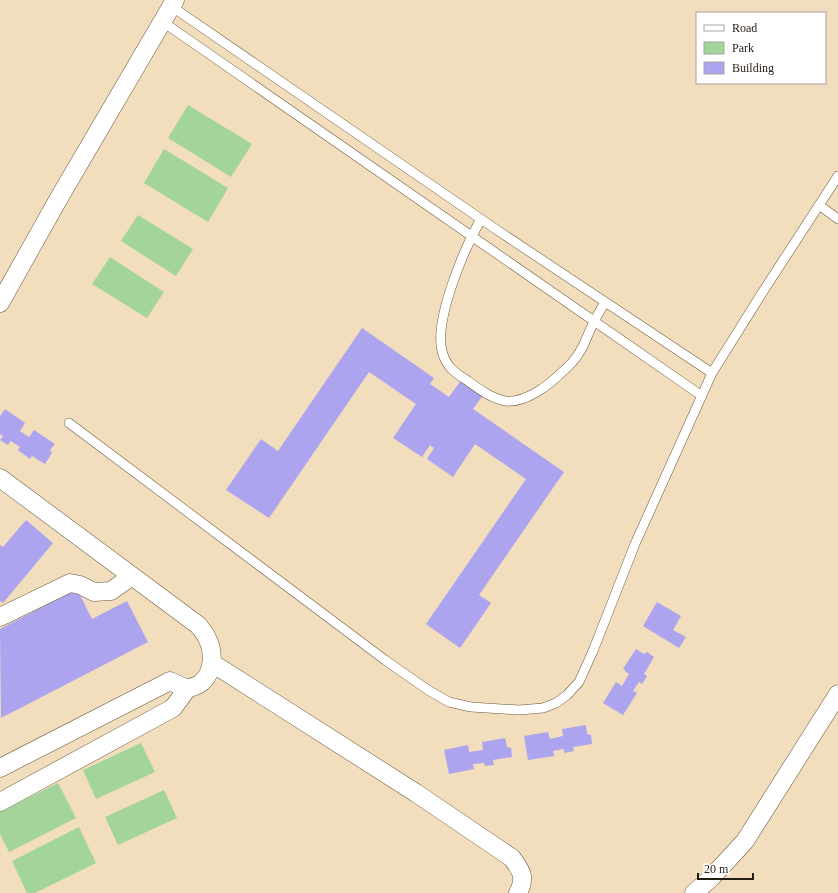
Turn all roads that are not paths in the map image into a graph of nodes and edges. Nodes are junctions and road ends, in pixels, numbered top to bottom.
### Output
1 (173, 3) edge
2 (163, 22) junction
3 (838, 176) edge
4 (819, 205) junction
5 (481, 219) junction
6 (838, 219) edge
7 (471, 237) junction
8 (605, 302) junction
9 (0, 303) edge
10 (594, 321) junction
11 (712, 373) junction
12 (702, 396) junction
13 (70, 423) dead end
14 (0, 478) edge
15 (132, 576) junction
16 (0, 617) edge
17 (212, 664) junction
18 (187, 689) junction
19 (838, 694) edge
20 (0, 768) edge
21 (0, 802) edge
22 (518, 893) edge
23 (694, 893) edge

1 - 2 street
1 - 5 lane
2 - 7 lane
2 - 9 street
3 - 4 lane
4 - 6 lane
4 - 11 lane
5 - 7 lane
5 - 8 lane
7 - 10 lane
7 - 10 lane
8 - 10 lane
8 - 11 lane
10 - 12 lane
11 - 12 lane
12 - 13 lane
14 - 15 street
15 - 16 street
15 - 17 street
17 - 18 street
17 - 22 street
18 - 20 street
18 - 21 street
19 - 23 street

